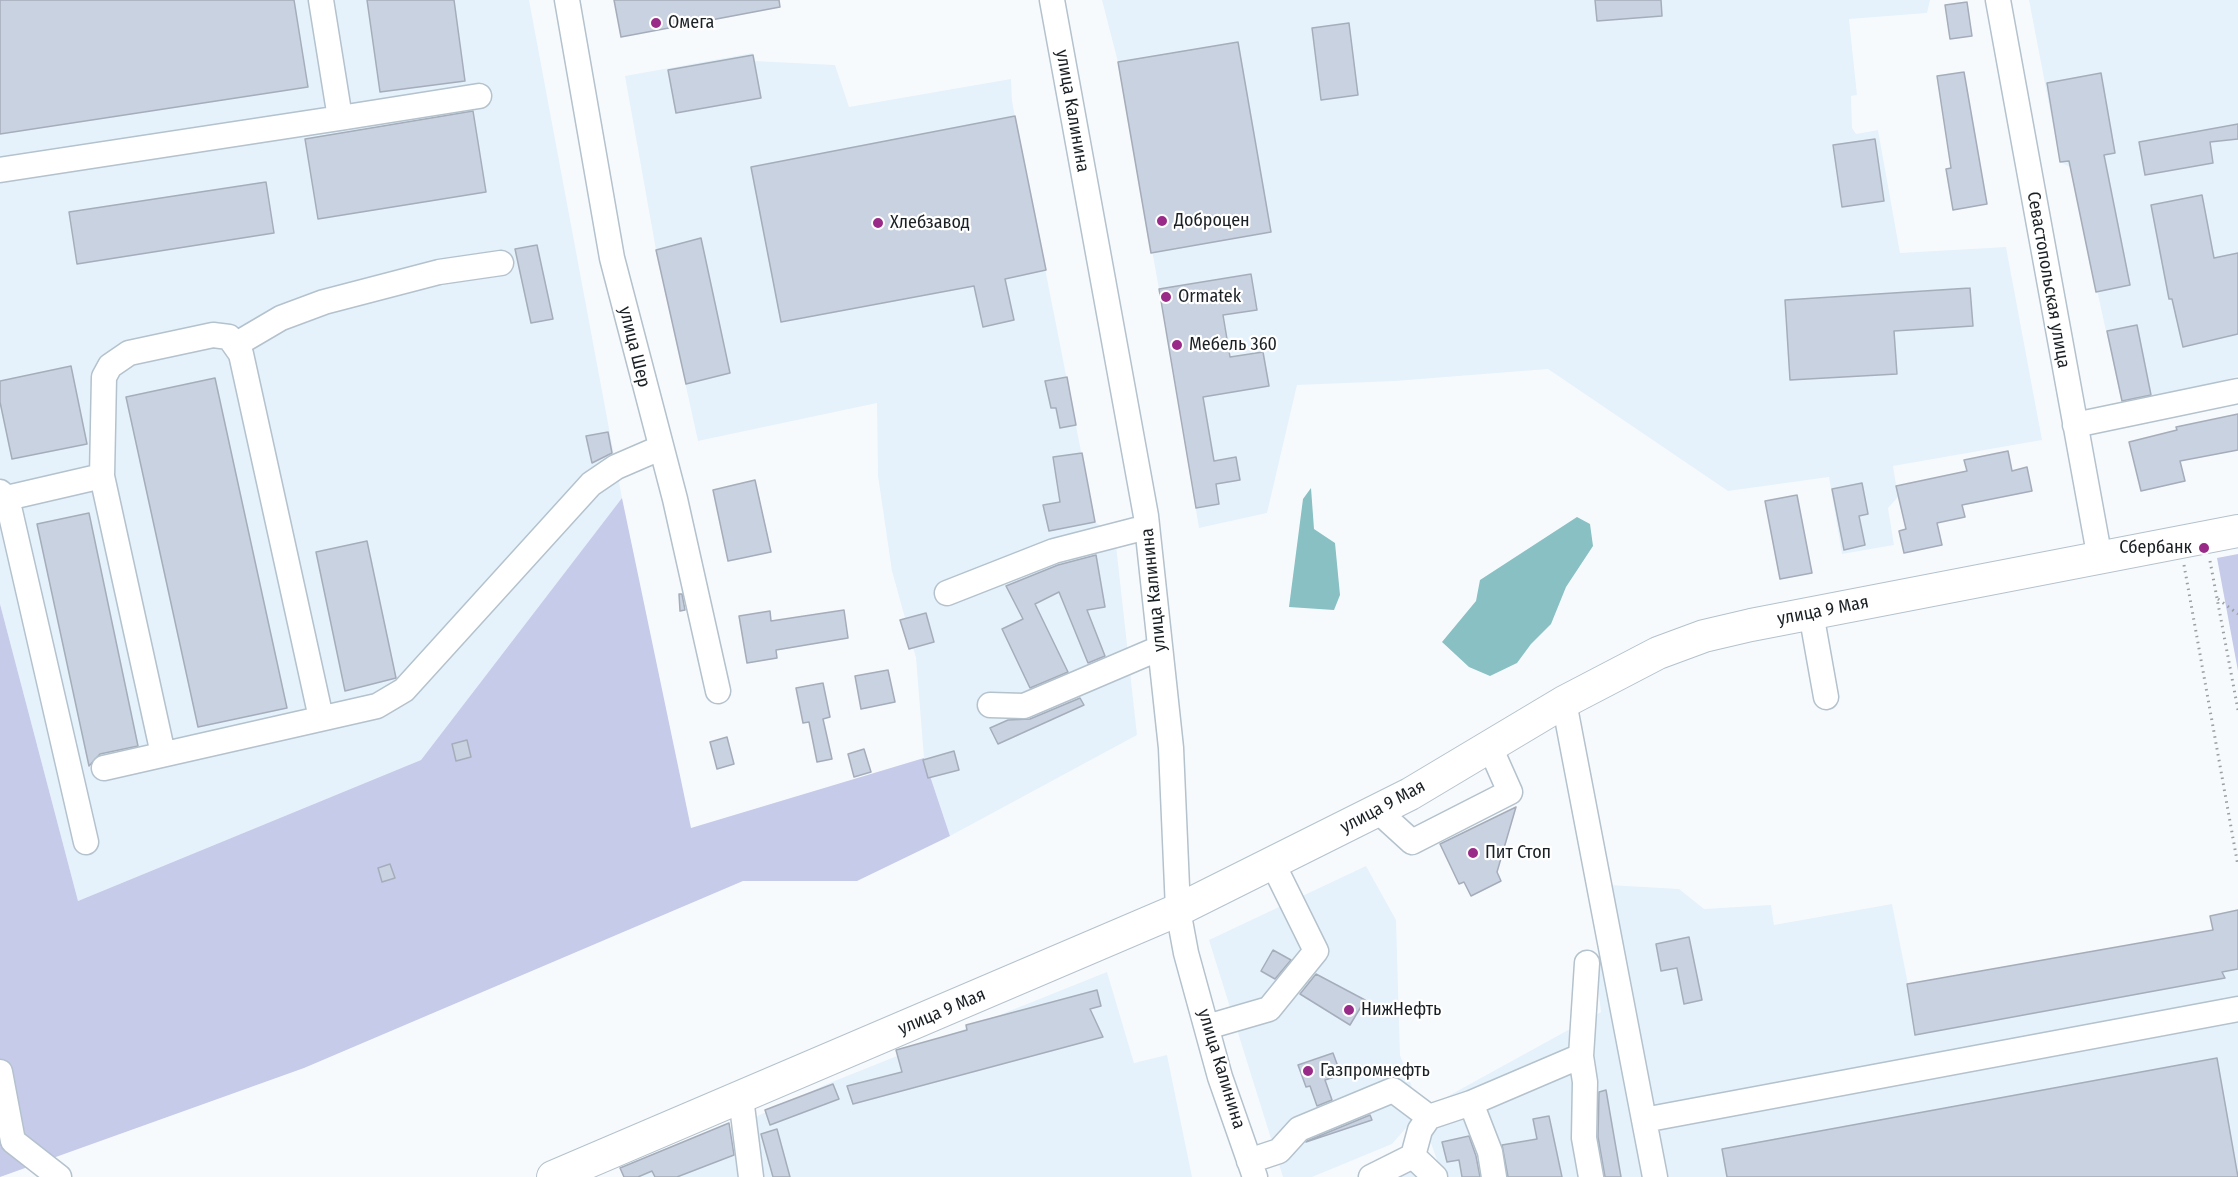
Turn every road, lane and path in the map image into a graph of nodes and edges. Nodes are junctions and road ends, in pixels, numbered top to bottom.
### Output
1 (321, 0) edge
2 (567, 0) edge
3 (1052, 0) edge
4 (1998, 0) edge
5 (479, 96) dead end
6 (340, 118) junction
7 (0, 170) edge
8 (501, 263) dead end
9 (235, 345) junction
10 (2238, 391) edge
11 (2075, 425) junction
12 (660, 448) junction
13 (102, 476) junction
14 (3, 495) edge
15 (1147, 527) junction
16 (2238, 531) edge
17 (2180, 543) junction
18 (2209, 556) dead end
19 (2084, 567) junction
20 (947, 593) dead end
21 (2217, 598) junction
22 (1811, 613) junction
23 (2238, 614) edge
24 (1160, 648) junction
25 (718, 691) dead end
26 (1826, 697) dead end
27 (1564, 702) junction
28 (990, 705) dead end
29 (2238, 709) edge
30 (321, 718) junction
31 (1490, 747) junction
32 (163, 754) junction
33 (104, 768) dead end
34 (1378, 811) junction
35 (86, 842) dead end
36 (1273, 864) junction
37 (2238, 866) edge
38 (1178, 910) junction
39 (1587, 963) dead end
40 (2238, 1009) edge
41 (1207, 1027) junction
42 (1581, 1056) junction
43 (0, 1072) edge
44 (741, 1098) junction
45 (1471, 1103) junction
46 (1428, 1117) junction
47 (1644, 1120) junction
48 (1413, 1156) junction
49 (1252, 1169) edge
50 (1377, 1176) edge
51 (59, 1177) edge
52 (553, 1177) edge
53 (752, 1177) edge
54 (1435, 1177) edge
55 (1494, 1177) edge
56 (1591, 1177) edge
57 (1655, 1177) edge

1 - 6 street
2 - 12 street, улица Шер
3 - 15 street, улица Калинина
4 - 11 street, Севастопольская улица
5 - 6 street
6 - 7 street
8 - 9 street
9 - 13 street
9 - 30 street
10 - 11 street
11 - 19 street, Севастопольская улица
12 - 25 street, улица Шер
12 - 30 street
13 - 14 street
13 - 32 street
14 - 35 street
15 - 20 street
15 - 24 street, улица Калинина
16 - 17 main road, улица 9 Мая
17 - 19 main road, улица 9 Мая
17 - 37 path
18 - 21 path
19 - 22 main road, улица 9 Мая
21 - 23 path
21 - 29 path
22 - 26 street
22 - 27 main road, улица 9 Мая
24 - 28 street
24 - 38 street, улица Калинина
27 - 31 main road, улица 9 Мая
27 - 47 street
30 - 32 street
31 - 34 main road, улица 9 Мая
31 - 34 street
32 - 33 street
34 - 36 main road, улица 9 Мая
36 - 38 main road, улица 9 Мая
36 - 41 street
38 - 41 street, улица Калинина
38 - 44 main road, улица 9 Мая
39 - 42 street
40 - 47 street
41 - 49 street, улица Калинина
42 - 45 street
42 - 56 street
43 - 51 street
44 - 52 main road, улица 9 Мая
44 - 53 street
45 - 46 street
45 - 55 street
46 - 48 street
46 - 49 street
47 - 57 street
48 - 50 street
48 - 54 street

